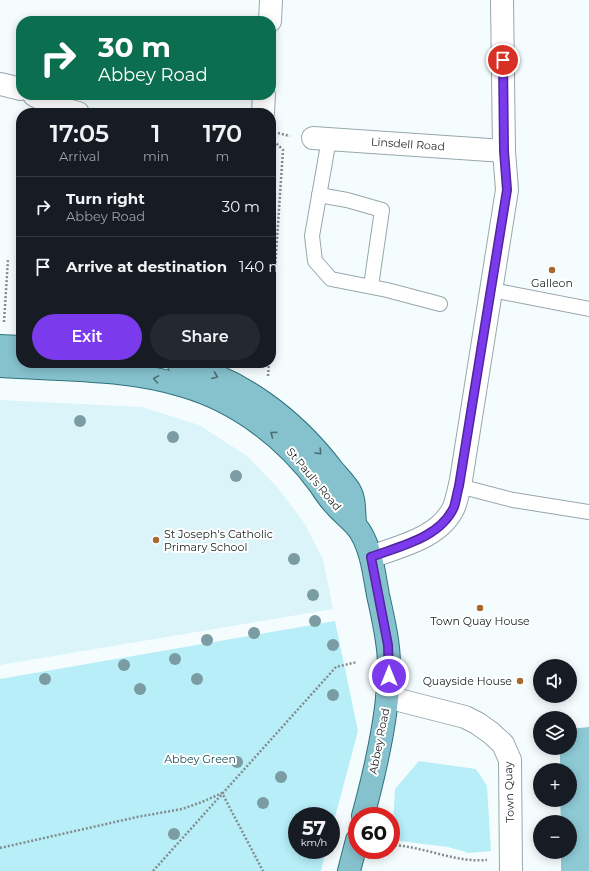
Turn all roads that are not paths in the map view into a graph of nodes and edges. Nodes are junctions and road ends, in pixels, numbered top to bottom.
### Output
1 (271, 0) edge
2 (502, 0) edge
3 (270, 16) edge
4 (0, 84) edge
5 (16, 88) edge
6 (44, 100) edge
7 (59, 108) edge
8 (321, 138) joint
9 (504, 151) junction
10 (319, 195) junction
11 (371, 286) junction
12 (492, 290) junction
13 (440, 304) dead end
14 (589, 309) edge
15 (0, 346) edge
16 (16, 347) edge
17 (0, 366) edge
18 (16, 367) edge
19 (33, 368) edge
20 (196, 368) edge
21 (459, 486) junction
22 (589, 512) edge
23 (355, 524) junction
24 (371, 557) junction
25 (387, 697) junction
26 (365, 807) edge
27 (352, 859) edge
28 (349, 871) edge
29 (511, 871) edge

1 - 3 street
2 - 9 street
4 - 5 street
6 - 7 street
8 - 9 street, Linsdell Road
8 - 10 lane
9 - 12 street
10 - 11 lane
10 - 11 lane
11 - 13 lane
12 - 14 lane
12 - 21 street
15 - 16 main road
18 -> 17 main road, St Paul's Road
23 -> 19 main road, St Paul's Road
20 -> 23 main road, St Paul's Road
21 - 22 lane
21 - 24 street
23 - 24 main road, St Paul's Road
24 - 25 main road, Abbey Road
25 - 26 main road, Abbey Road
25 - 29 street, Town Quay
27 - 28 main road

